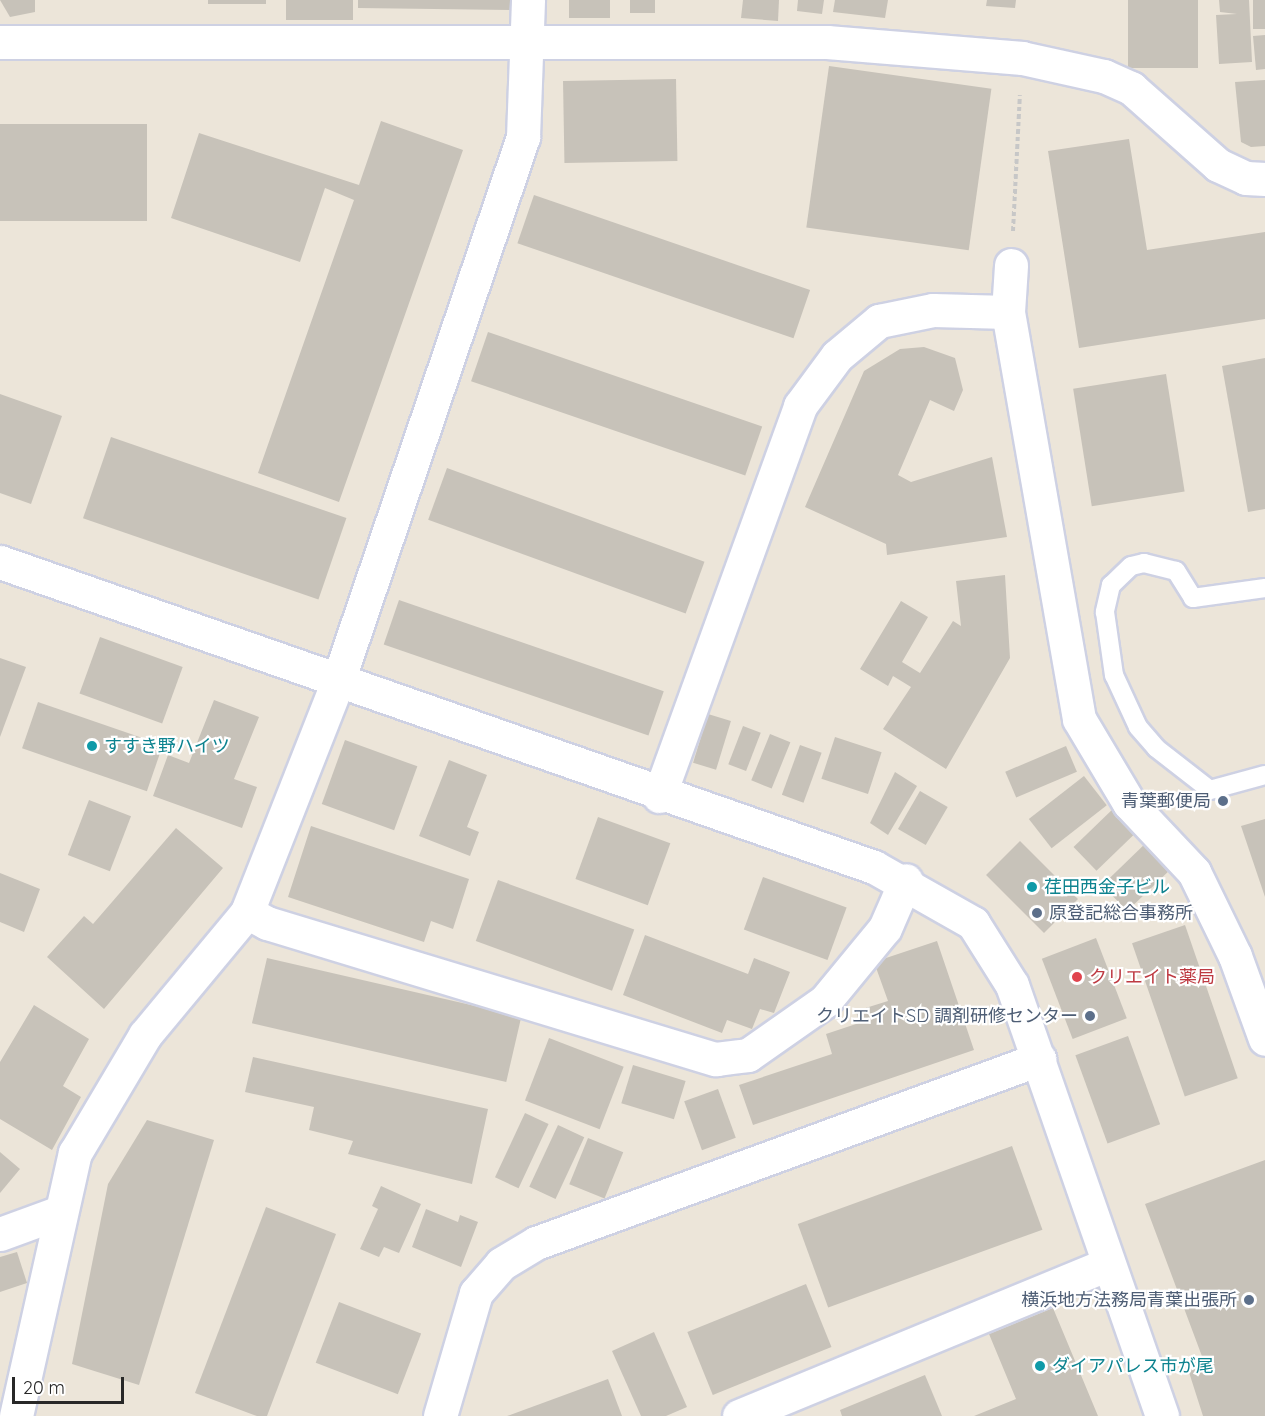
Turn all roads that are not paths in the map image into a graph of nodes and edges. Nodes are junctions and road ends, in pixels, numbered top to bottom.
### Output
1 (528, 0) edge
2 (0, 42) edge
3 (528, 42) junction
4 (1265, 179) edge
5 (1011, 265) road end
6 (1008, 312) junction
7 (0, 562) edge
8 (1265, 588) edge
9 (338, 681) junction
10 (1265, 775) edge
11 (659, 796) junction
12 (906, 880) junction
13 (247, 912) junction
14 (1265, 1039) edge
15 (1039, 1059) junction
16 (60, 1212) junction
17 (0, 1234) edge
18 (1108, 1264) junction
19 (16, 1416) edge
20 (440, 1416) edge
21 (739, 1416) edge
22 (1162, 1416) edge

1 - 3 street
2 - 3 street
3 - 4 street
3 - 9 street
5 - 6 street
6 - 11 street
6 - 14 street
7 - 9 street
8 - 10 lane
9 - 11 street
9 - 13 street
11 - 12 street
12 - 13 street
12 - 15 street
13 - 16 street
15 - 18 street
15 - 20 street
16 - 17 street
16 - 19 street
18 - 21 street
18 - 22 street

